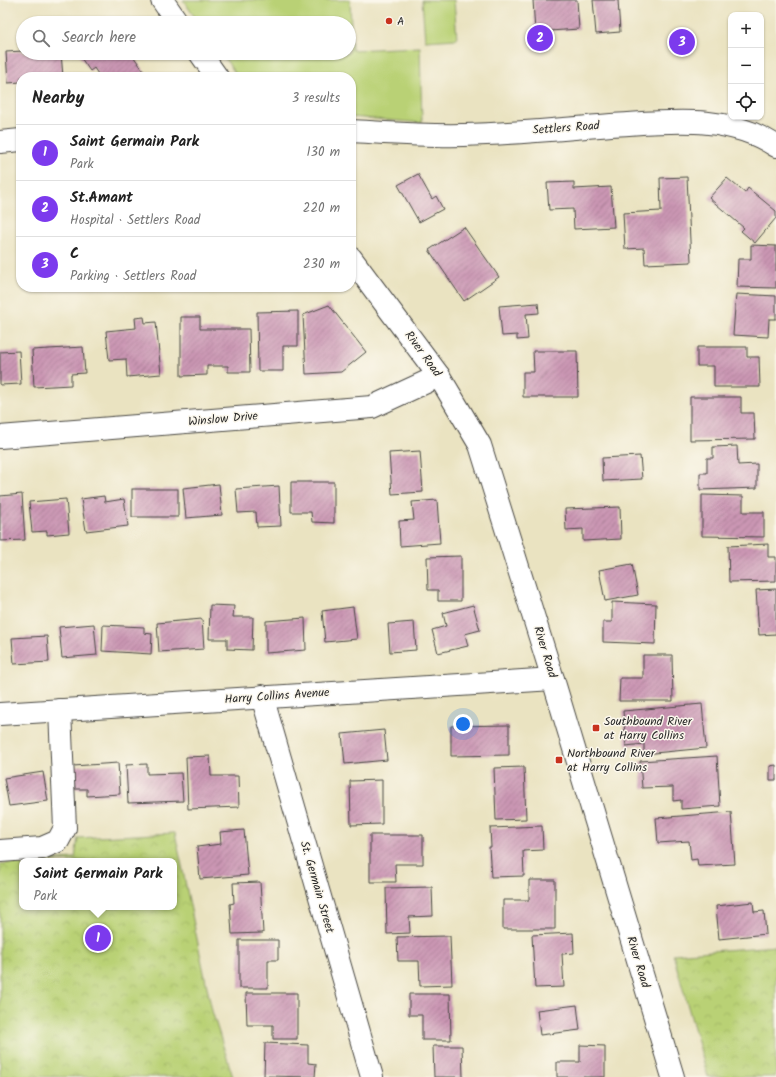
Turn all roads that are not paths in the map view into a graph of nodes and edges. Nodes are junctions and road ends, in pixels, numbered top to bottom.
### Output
1 (162, 0) edge
2 (173, 16) edge
3 (205, 60) edge
4 (213, 72) edge
5 (356, 131) edge
6 (16, 140) edge
7 (0, 142) edge
8 (776, 146) edge
9 (356, 265) edge
10 (439, 376) junction
11 (0, 437) edge
12 (553, 679) junction
13 (262, 696) junction
14 (60, 710) junction
15 (0, 714) edge
16 (0, 851) edge
17 (372, 1077) edge
18 (673, 1077) edge

1 - 2 street
3 - 4 street
5 - 8 street, Settlers Road
6 - 7 street
9 - 10 street, River Road
10 - 11 street, Winslow Drive
10 - 12 street, River Road
12 - 13 street, Harry Collins Avenue
12 - 18 street, River Road
13 - 14 street, Harry Collins Avenue
13 - 17 street, St. Germain Street
14 - 15 street, Harry Collins Avenue
14 - 16 street

